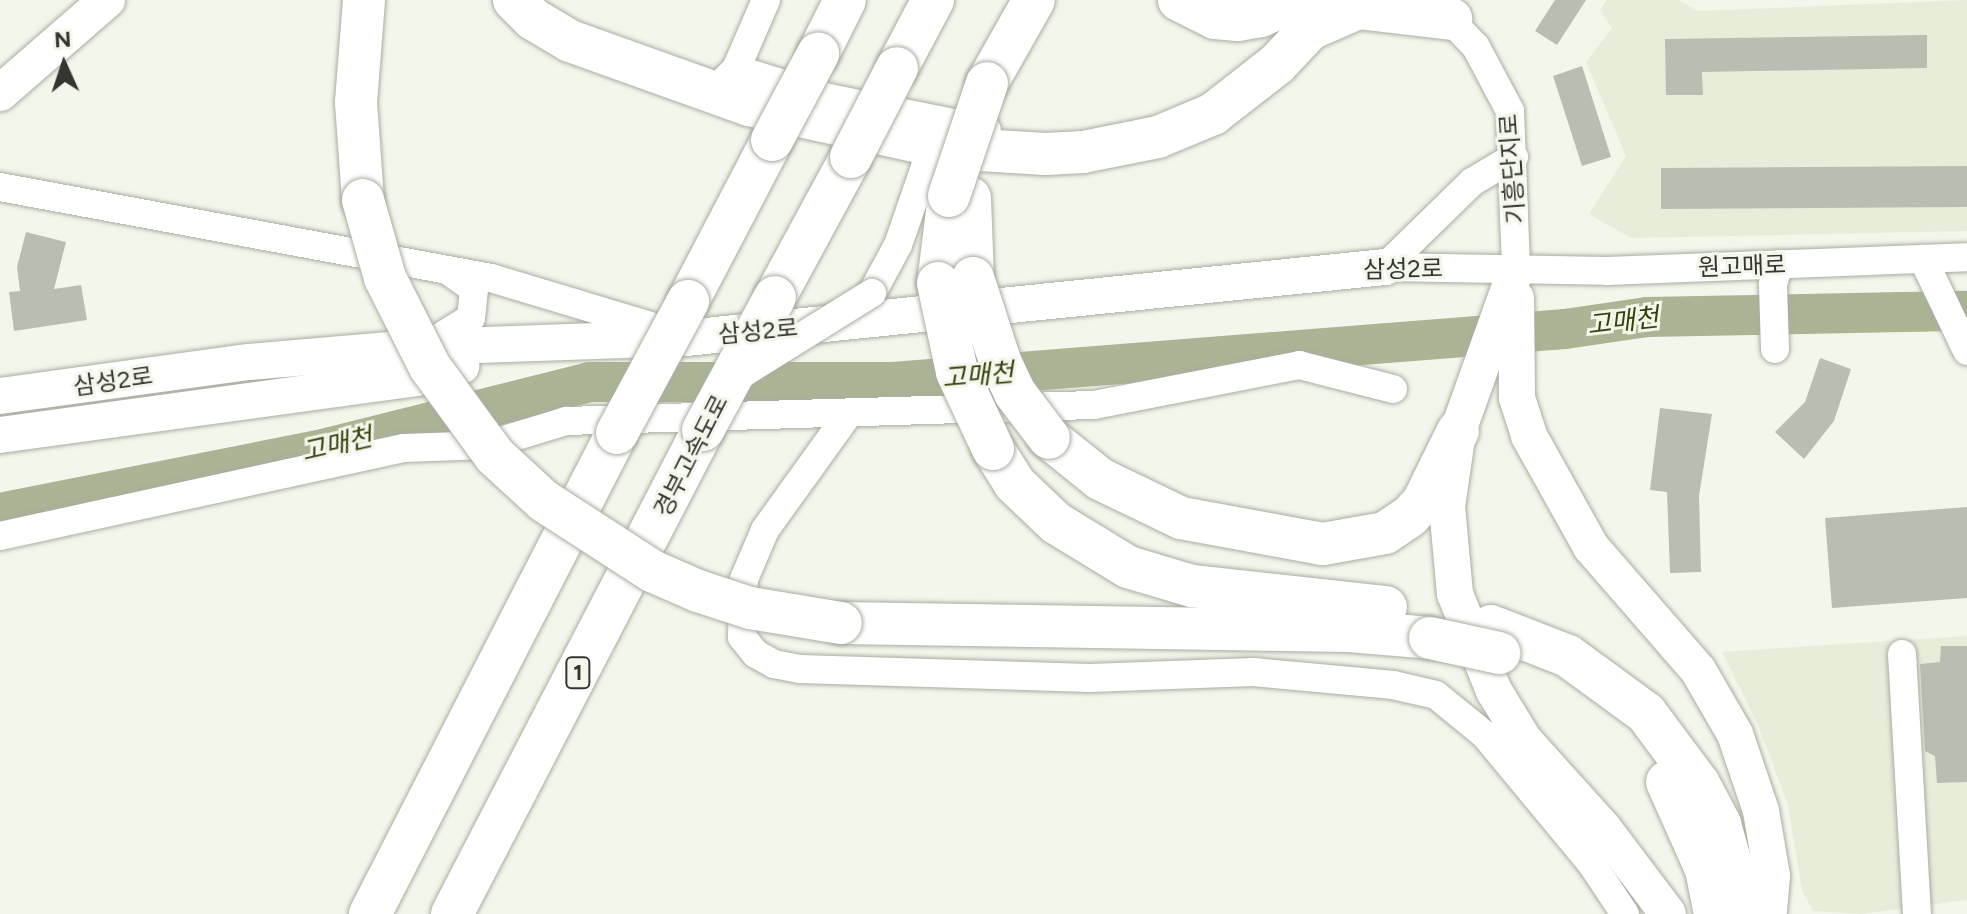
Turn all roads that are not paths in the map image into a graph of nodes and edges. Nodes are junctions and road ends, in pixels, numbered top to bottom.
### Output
1 (107, 0) edge
2 (364, 0) edge
3 (514, 0) edge
4 (845, 0) edge
5 (933, 0) edge
6 (1179, 0) edge
7 (760, 2) edge
8 (1312, 7) edge
9 (1441, 10) edge
10 (1028, 12) edge
11 (741, 86) junction
12 (0, 93) edge
13 (946, 148) junction
14 (1514, 157) junction
15 (0, 166) edge
16 (0, 187) edge
17 (37, 194) junction
18 (1967, 257) edge
19 (1385, 267) junction
20 (440, 268) junction
21 (1927, 269) junction
22 (1776, 274) junction
23 (956, 281) junction
24 (1512, 291) junction
25 (687, 319) junction
26 (542, 341) junction
27 (1502, 346) junction
28 (1964, 346) edge
29 (424, 347) junction
30 (1775, 349) dead end
31 (728, 383) junction
32 (1393, 389) dead end
33 (0, 396) edge
34 (1517, 398) junction
35 (849, 413) junction
36 (1464, 414) junction
37 (0, 435) edge
38 (0, 536) edge
39 (1427, 624) junction
40 (1495, 639) junction
41 (1902, 654) dead end
42 (454, 911) edge
43 (370, 914) edge
44 (1625, 914) edge
45 (1668, 914) edge
46 (1715, 914) edge
47 (1745, 914) edge
48 (1769, 914) edge
49 (1917, 914) edge

1 - 12 main road
2 - 39 highway, bridge
3 - 11 highway
4 - 25 highway, bridge
5 - 31 highway, 경부고속도로 / 1, bridge
6 - 8 highway
7 - 11 street
8 - 9 highway
8 - 11 street
8 - 13 highway
9 - 14 street, 기흥단지로
10 - 23 highway, bridge
11 - 13 highway
13 - 31 street, bridge
14 - 19 street
14 - 24 street, 기흥단지로
15 - 17 street
16 - 17 street
17 - 20 street
18 - 21 street, 원고매로
19 - 24 street, 삼성2로
19 - 25 main road, 삼성2로
20 - 25 street
20 - 29 street
21 - 22 street, 원고매로
21 - 28 street
22 - 24 street, 원고매로
22 - 30 street
23 - 36 highway, bridge
23 - 39 highway, bridge
24 - 27 main road
25 - 26 main road, 삼성2로
25 - 43 highway, bridge
26 - 29 main road, 삼성2로
26 - 37 main road
27 - 34 main road
27 - 36 main road
29 - 33 main road, 삼성2로
31 - 42 highway, 경부고속도로 / 1, bridge
32 - 35 street
34 - 36 main road
34 - 48 main road
35 - 38 street
35 - 44 street
36 - 45 main road
39 - 40 highway
40 - 46 highway
40 - 47 highway
41 - 49 street

